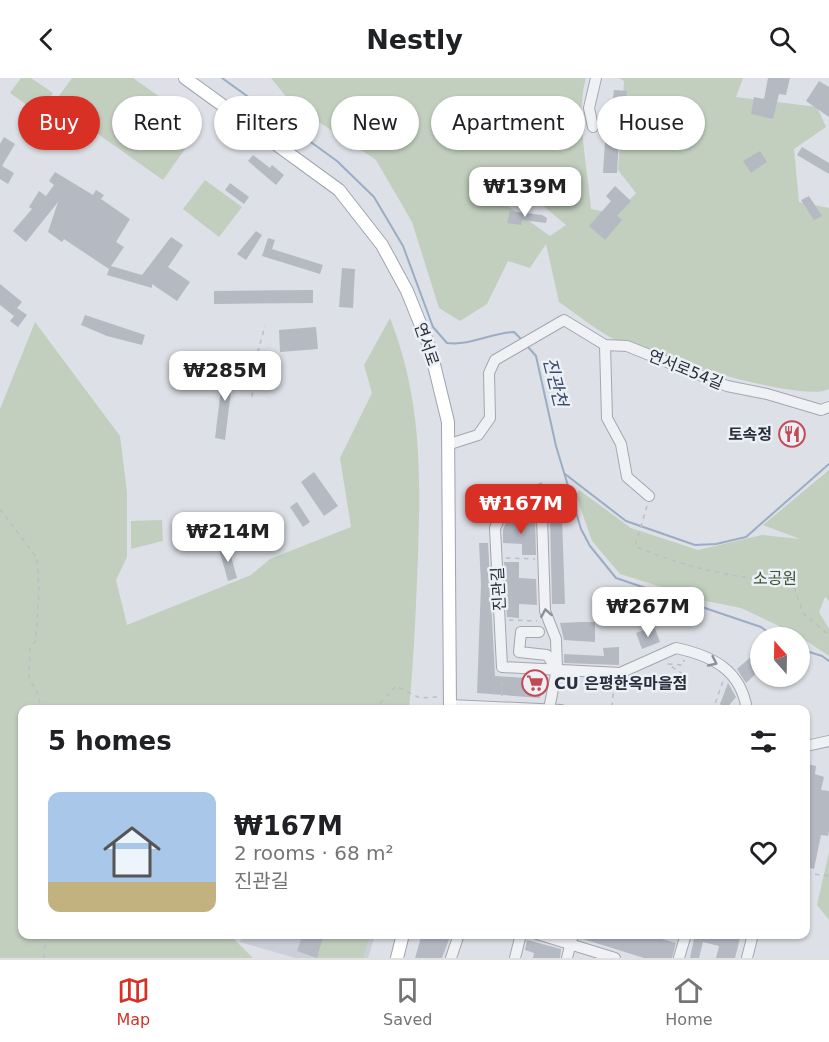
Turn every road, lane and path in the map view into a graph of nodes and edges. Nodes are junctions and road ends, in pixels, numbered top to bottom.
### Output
1 (185, 78) edge
2 (596, 78) edge
3 (593, 127) dead end
4 (265, 326) dead end
5 (605, 345) junction
6 (252, 397) dead end
7 (829, 407) edge
8 (450, 444) junction
9 (650, 496) joint
10 (0, 509) edge
11 (496, 558) junction
12 (543, 559) junction
13 (500, 620) junction
14 (547, 622) junction
15 (539, 632) dead end
16 (829, 636) edge
17 (688, 651) junction
18 (502, 667) junction
19 (727, 668) junction
20 (554, 669) junction
21 (615, 672) junction
22 (683, 674) dead end
23 (437, 697) dead end
24 (502, 698) dead end
25 (40, 705) edge
26 (379, 705) edge
27 (450, 705) edge
28 (550, 705) edge
29 (612, 705) edge
30 (716, 705) edge
31 (746, 705) edge
32 (829, 741) edge
33 (810, 745) edge
34 (810, 874) edge
35 (829, 876) edge
36 (46, 939) edge
37 (402, 939) edge
38 (457, 939) edge
39 (520, 939) edge
40 (571, 939) edge
41 (685, 939) edge
42 (752, 939) edge
43 (44, 958) edge
44 (397, 958) edge
45 (451, 958) edge
46 (515, 958) edge
47 (567, 958) edge
48 (615, 958) edge
49 (679, 958) edge
50 (747, 958) edge

1 - 8 main road, 연서로
2 - 3 street
4 - 6 path
5 - 7 street, 연서로54길
5 - 8 street, 연서로54길
5 - 9 street
8 - 27 main road, 연서로
9 - 16 path
10 - 25 path
11 - 12 path
11 - 12 street, 진관길
11 - 13 street, 진관길
14 -> 12 street, 진관길
13 - 14 path
13 - 18 street, 진관길
14 - 20 street, 진관길
15 - 20 street
17 -> 19 street
17 - 21 street
17 - 22 path
18 - 20 street
18 - 24 path
19 - 30 path
19 - 31 street
20 - 21 street
20 - 28 street, 진관길
21 - 29 path
23 - 26 path
32 - 33 street
34 - 35 path
36 - 43 path
37 - 44 main road
38 - 45 street
39 - 46 street
40 - 47 street
40 - 48 street
41 - 49 street
42 - 50 street

